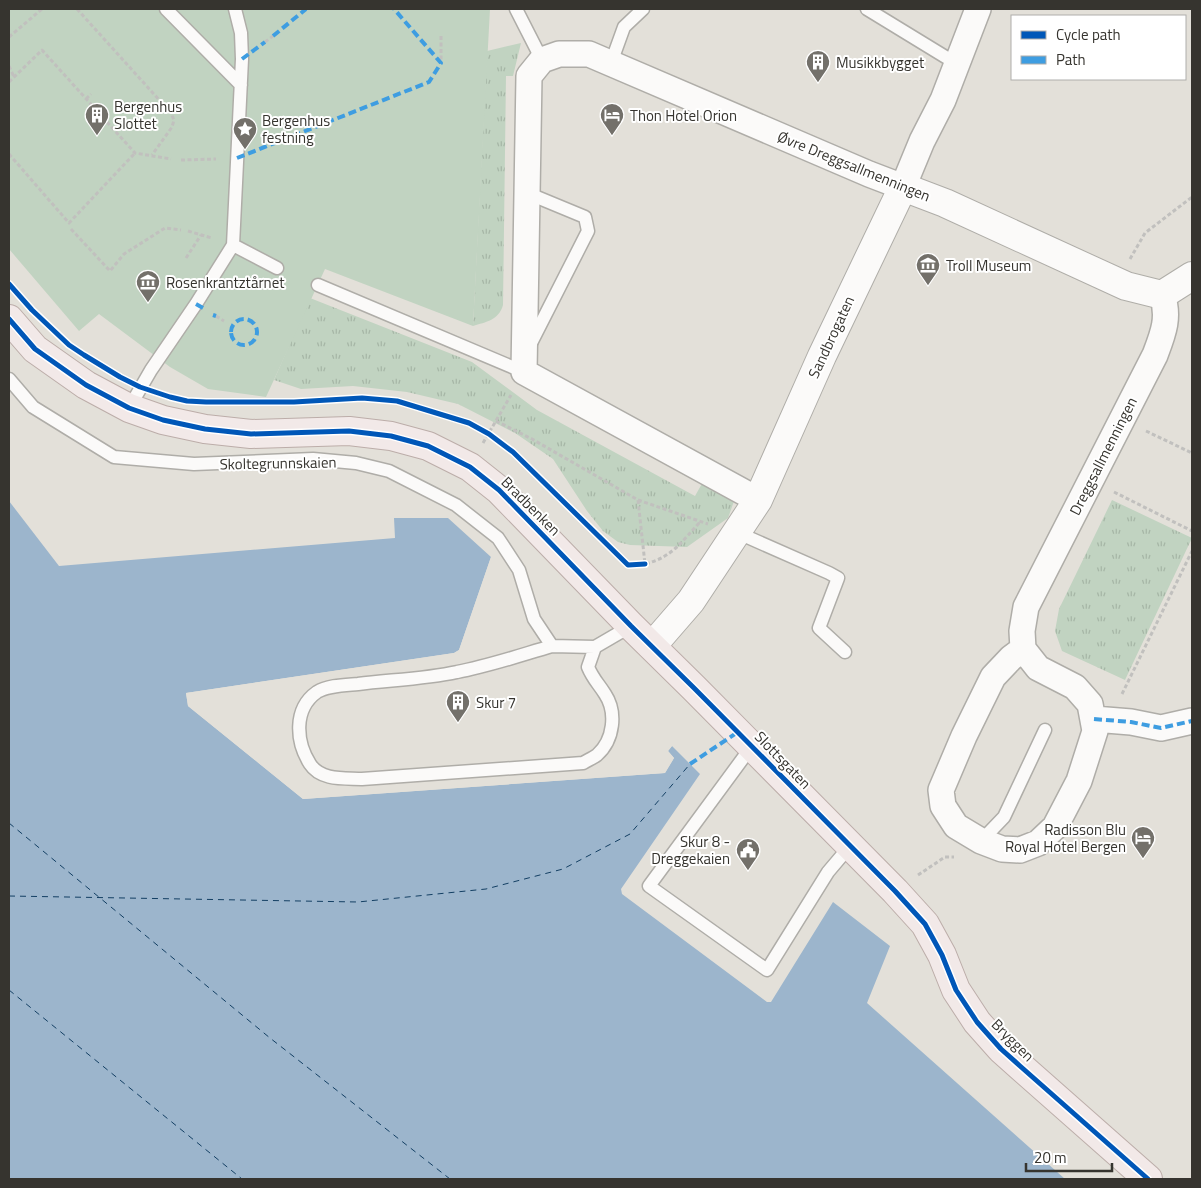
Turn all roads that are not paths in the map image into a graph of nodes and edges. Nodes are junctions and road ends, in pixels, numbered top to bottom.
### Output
1 (166, 9) edge
2 (235, 9) edge
3 (516, 9) edge
4 (643, 9) edge
5 (867, 9) edge
6 (978, 9) edge
7 (542, 60) junction
8 (611, 63) junction
9 (957, 64) junction
10 (241, 85) junction
11 (903, 187) junction
12 (527, 193) junction
13 (233, 245) junction
14 (277, 268) dead end
15 (1192, 276) edge
16 (318, 285) dead end
17 (1162, 295) junction
18 (9, 319) edge
19 (525, 364) junction
20 (9, 379) edge
21 (129, 408) junction
22 (758, 500) junction
23 (735, 534) junction
24 (631, 626) junction
25 (552, 646) junction
26 (652, 646) junction
27 (595, 647) junction
28 (1023, 649) junction
29 (845, 652) dead end
30 (1102, 719) junction
31 (1192, 721) edge
32 (1045, 730) dead end
33 (752, 746) junction
34 (981, 841) junction
35 (850, 846) junction
36 (895, 891) joint
37 (1148, 1179) edge

1 - 10 lane
2 - 10 lane
3 - 7 lane
4 - 8 lane
5 - 9 lane
6 - 9 street, Sandbrogaten
7 - 8 street, Øvre Dreggsallmenningen
7 - 12 street
8 - 11 street, Øvre Dreggsallmenningen
9 - 11 street, Sandbrogaten
10 - 13 lane
11 - 17 street, Øvre Dreggsallmenningen
11 - 22 street, Sandbrogaten
12 - 19 street
12 - 19 lane
13 - 14 lane
13 - 21 lane
15 - 17 street
16 - 19 lane
17 - 28 street, Dreggsallmenningen
18 - 21 main road, Bradbenken
19 - 22 street
20 - 25 lane, Skoltegrunnskaien
21 - 24 main road, Bradbenken
22 - 23 street, Sandbrogaten
23 - 26 street, Sandbrogaten
23 - 29 lane
24 - 26 main road, Bradbenken
24 - 27 lane
25 - 27 lane
25 - 27 lane
26 - 33 main road, Slottsgaten
28 - 30 street
28 - 34 street
30 - 31 street
30 - 34 street
32 - 34 lane
33 - 35 main road, Slottsgaten
33 - 35 lane
35 - 36 main road, Slottsgaten
36 - 37 main road, Bryggen

